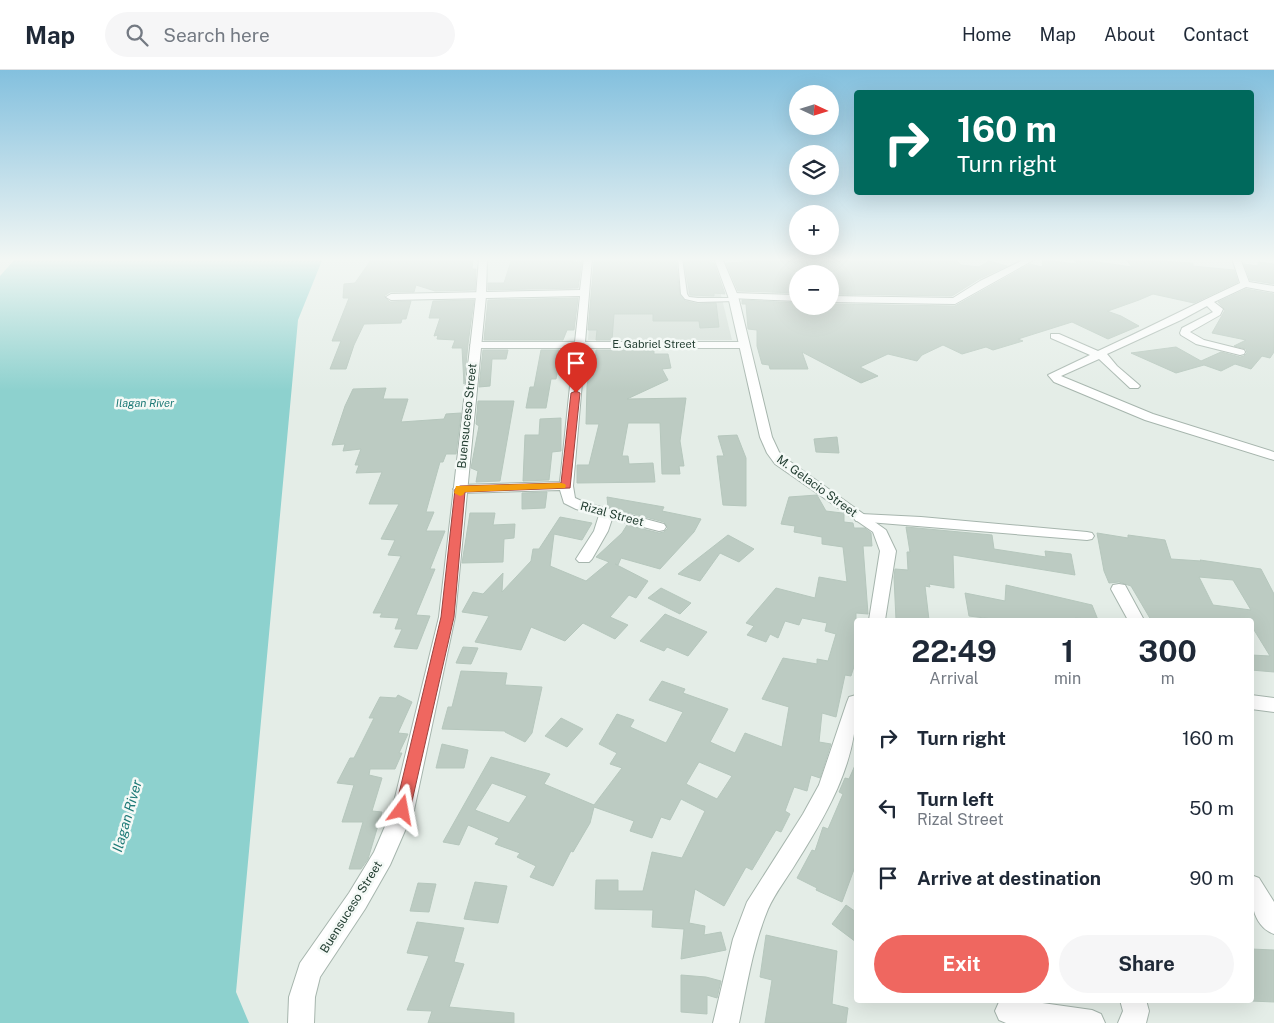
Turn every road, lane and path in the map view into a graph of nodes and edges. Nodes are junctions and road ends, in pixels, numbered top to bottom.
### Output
1 (480, 302) edge
2 (585, 302) edge
3 (734, 302) edge
4 (1207, 302) edge
5 (1208, 302) edge
6 (1055, 336) dead end
7 (580, 344) junction
8 (475, 345) junction
9 (743, 345) junction
10 (1240, 352) dead end
11 (1098, 354) junction
12 (1134, 386) dead end
13 (1274, 456) edge
14 (566, 486) junction
15 (460, 489) junction
16 (607, 514) junction
17 (862, 518) junction
18 (659, 527) dead end
19 (1087, 536) dead end
20 (584, 559) dead end
21 (1119, 589) dead end
22 (877, 618) edge
23 (1135, 618) edge
24 (1254, 702) edge
25 (1274, 705) edge
26 (854, 708) edge
27 (1254, 890) edge
28 (1274, 923) edge
29 (1134, 1003) edge
30 (1008, 1011) dead end
31 (301, 1023) edge
32 (726, 1023) edge
33 (1092, 1023) edge
34 (1131, 1023) edge

1 - 8 street, Buensuceso Street
2 - 7 street
3 - 9 street, M. Gelacio Street
4 - 11 street
5 - 10 street
6 - 11 street
7 - 8 street, E. Gabriel Street
7 - 9 street, E. Gabriel Street
7 - 14 street
8 - 15 street, Buensuceso Street
9 - 17 street, M. Gelacio Street
11 - 12 street
11 - 13 street
14 - 15 street
14 - 16 street, Rizal Street
15 - 31 street, Buensuceso Street
16 - 18 street, Rizal Street
16 - 20 street
17 - 19 street
17 - 22 street, M. Gelacio Street
21 - 23 street
24 - 25 street
26 - 32 street
27 - 28 street
29 - 34 street
30 - 33 street

